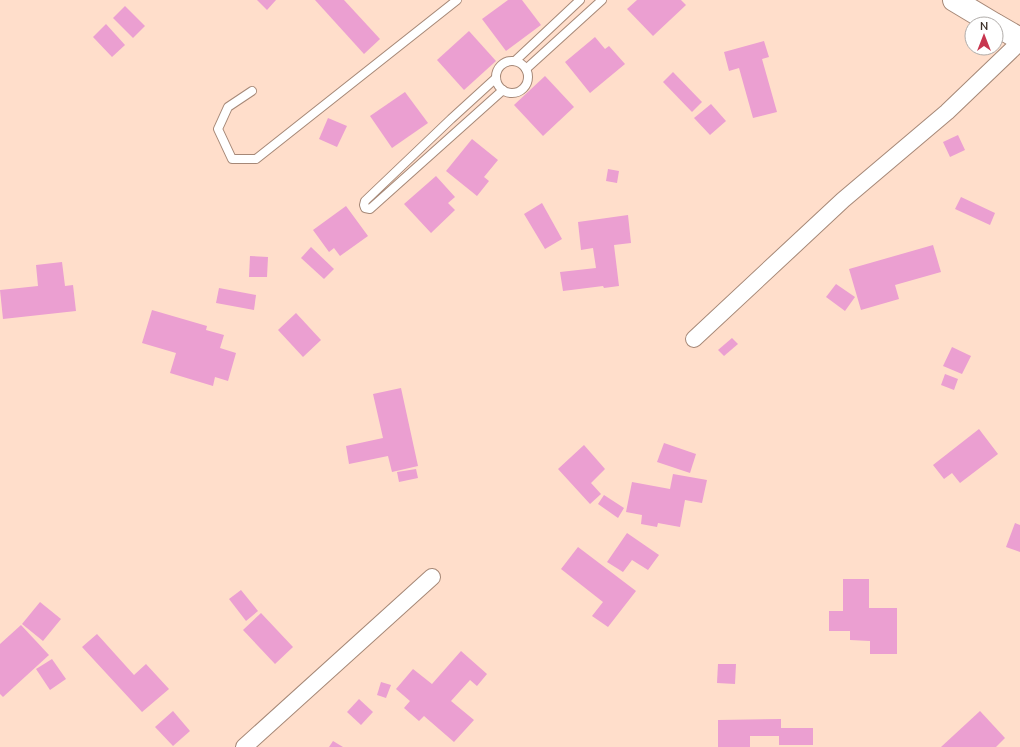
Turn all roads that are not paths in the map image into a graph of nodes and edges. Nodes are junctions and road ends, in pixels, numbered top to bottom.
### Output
1 (457, 0) edge
2 (580, 0) edge
3 (602, 0) edge
4 (954, 0) edge
5 (980, 16) edge
6 (1004, 31) edge
7 (1020, 41) edge
8 (515, 61) junction
9 (526, 69) junction
10 (496, 78) junction
11 (503, 90) junction
12 (252, 91) dead end
13 (694, 339) dead end
14 (432, 577) dead end
15 (244, 747) edge

1 - 12 lane
2 - 8 lane
3 - 9 lane
4 - 5 main road
6 - 7 main road
7 - 13 street
8 - 9 lane
8 - 10 lane
9 - 11 lane
10 - 11 lane
10 - 11 lane
14 - 15 street

